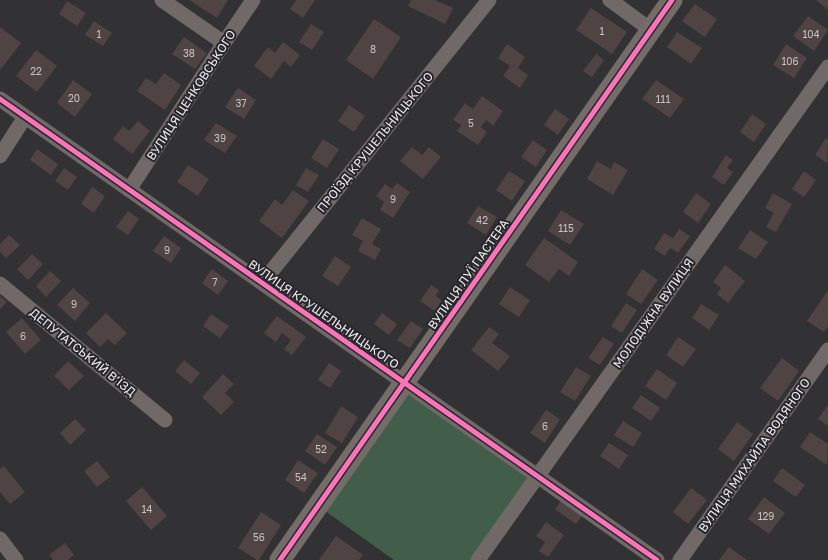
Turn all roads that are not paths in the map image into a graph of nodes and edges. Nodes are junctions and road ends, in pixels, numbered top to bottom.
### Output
1 (162, 0) edge
2 (253, 0) edge
3 (489, 0) edge
4 (610, 0) edge
5 (672, 0) edge
6 (651, 30) junction
7 (224, 43) junction
8 (828, 67) edge
9 (0, 99) edge
10 (25, 117) junction
11 (0, 156) edge
12 (129, 190) junction
13 (262, 283) junction
14 (0, 284) edge
15 (828, 350) edge
16 (404, 382) junction
17 (165, 420) dead end
18 (538, 476) junction
19 (0, 539) edge
20 (16, 560) edge
21 (280, 560) edge
22 (478, 560) edge
23 (657, 560) edge
24 (680, 560) edge

1 - 7 street
2 - 7 street, ВУЛИЦЯ ЦЕНКОВСЬКОГО
3 - 13 street, ПРОЇЗД КРУШЕЛЬНИЦЬКОГО
4 - 6 street
5 - 6 street, ВУЛИЦЯ ЛУЇ ПАСТЕРА
6 - 16 street, ВУЛИЦЯ ЛУЇ ПАСТЕРА
7 - 12 street, ВУЛИЦЯ ЦЕНКОВСЬКОГО
8 - 18 street, МОЛОДІЖНА ВУЛИЦЯ
9 - 10 street, ВУЛИЦЯ КРУШЕЛЬНИЦЬКОГО
10 - 11 street
10 - 12 street, ВУЛИЦЯ КРУШЕЛЬНИЦЬКОГО
12 - 13 street, ВУЛИЦЯ КРУШЕЛЬНИЦЬКОГО
13 - 16 street, ВУЛИЦЯ КРУШЕЛЬНИЦЬКОГО
14 - 17 street, ДЕПУТАТСЬКИЙ В’ЇЗД
15 - 24 street, ВУЛИЦЯ МИХАЙЛА ВОДЯНОГО
16 - 18 street, ВУЛИЦЯ КРУШЕЛЬНИЦЬКОГО
16 - 21 street, ВУЛИЦЯ ЛУЇ ПАСТЕРА
18 - 22 street, МОЛОДІЖНА ВУЛИЦЯ
18 - 23 street, ВУЛИЦЯ КРУШЕЛЬНИЦЬКОГО
19 - 20 street

